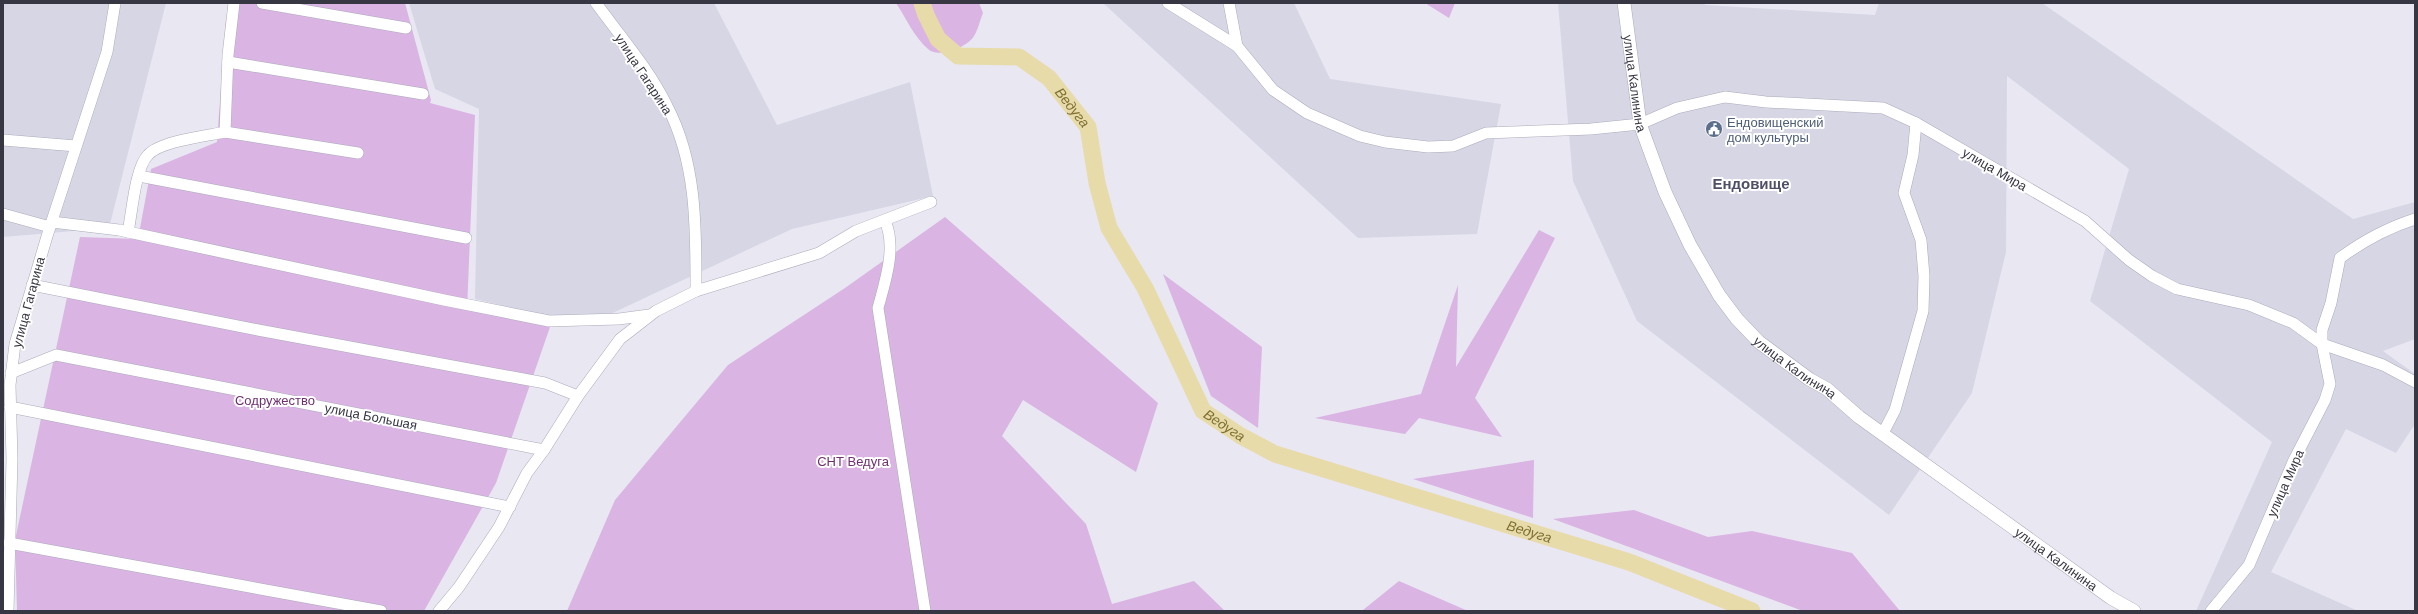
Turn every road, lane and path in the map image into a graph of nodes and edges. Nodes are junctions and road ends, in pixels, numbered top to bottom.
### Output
1 (115, 3) edge
2 (234, 3) edge
3 (262, 3) edge
4 (596, 3) edge
5 (1168, 3) edge
6 (1229, 3) edge
7 (1624, 3) edge
8 (406, 28) dead end
9 (1237, 46) junction
10 (228, 62) junction
11 (424, 94) dead end
12 (1916, 123) junction
13 (1640, 124) junction
14 (225, 132) junction
15 (3, 140) edge
16 (76, 146) junction
17 (358, 153) dead end
18 (139, 176) junction
19 (931, 202) dead end
20 (3, 214) edge
21 (2415, 219) edge
22 (885, 222) junction
23 (51, 224) junction
24 (128, 232) junction
25 (466, 238) dead end
26 (32, 285) junction
27 (696, 291) junction
28 (650, 315) junction
29 (2322, 344) junction
30 (11, 373) junction
31 (2415, 382) edge
32 (578, 396) junction
33 (10, 407) junction
34 (1883, 434) junction
35 (544, 450) junction
36 (510, 507) junction
37 (9, 543) junction
38 (6, 557) edge
39 (8, 611) edge
40 (381, 611) edge
41 (439, 611) edge
42 (925, 611) edge
43 (2134, 611) edge
44 (2211, 611) edge

1 - 16 street, улица Гагарина
2 - 10 street
3 - 8 street
4 - 27 street, улица Гагарина
5 - 9 street
6 - 9 street
7 - 13 street, улица Калинина
9 - 13 street, улица Мира
10 - 11 street
10 - 14 street
12 - 13 street, улица Мира
12 - 29 street, улица Мира
12 - 34 street
13 - 34 street, улица Калинина
14 - 17 street
14 - 18 street
15 - 16 street
16 - 23 street, улица Гагарина
18 - 24 street
18 - 25 street
19 - 22 street
20 - 23 street
21 - 29 street, улица Мира
22 - 27 street
22 - 42 street
23 - 24 street
23 - 26 street, улица Гагарина
24 - 28 street
26 - 30 street, улица Гагарина
26 - 32 street
27 - 28 street
28 - 32 street
29 - 31 street, улица Мира
29 - 44 street, улица Мира
30 - 33 street, улица Гагарина
30 - 35 street, улица Большая
32 - 35 street
33 - 36 street
33 - 37 street, улица Гагарина
34 - 43 street, улица Калинина
35 - 36 street
36 - 41 street
37 - 38 street, улица Гагарина
37 - 40 street
38 - 39 street, улица Гагарина

